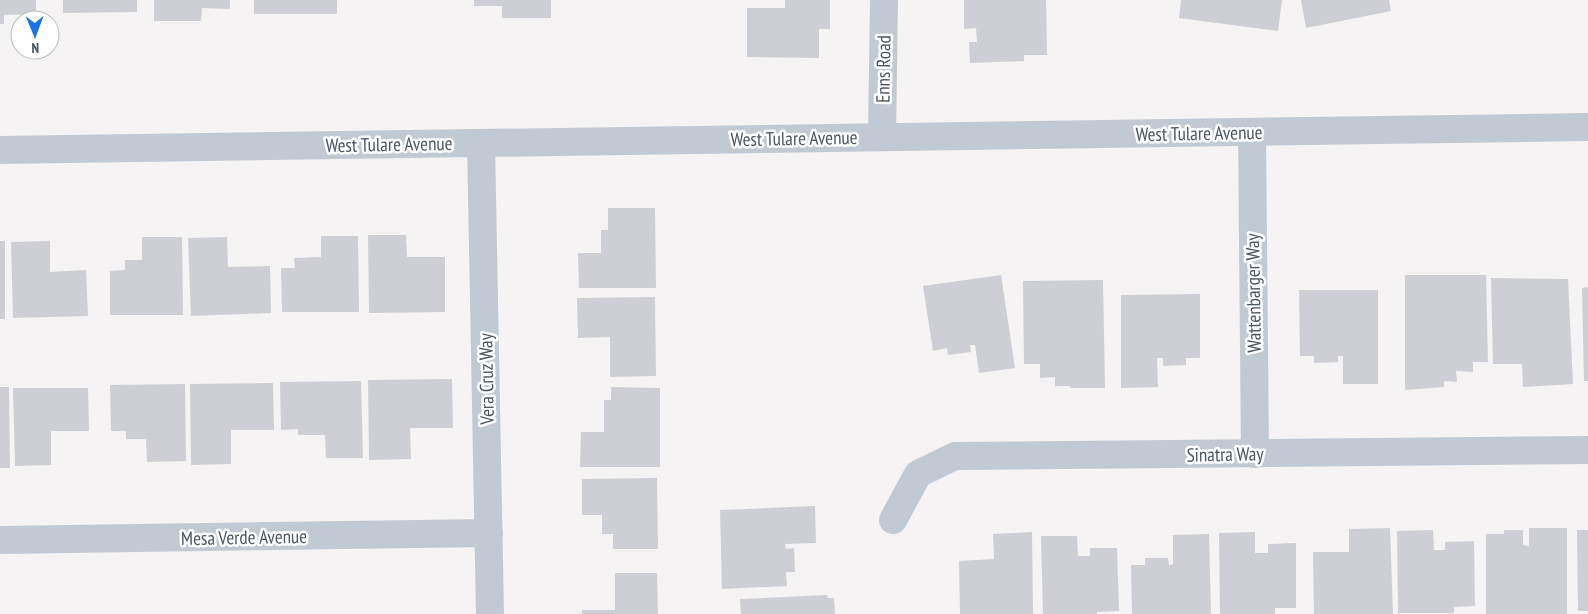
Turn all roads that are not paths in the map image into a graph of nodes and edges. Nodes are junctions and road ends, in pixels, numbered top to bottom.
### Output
1 (884, 0) edge
2 (1588, 127) edge
3 (1252, 132) junction
4 (882, 137) junction
5 (481, 143) junction
6 (0, 150) edge
7 (1588, 450) edge
8 (1255, 454) junction
9 (893, 520) dead end
10 (489, 533) junction
11 (0, 540) edge
12 (490, 614) edge

1 - 4 street, Enns Road
2 - 3 street, West Tulare Avenue
3 - 4 street, West Tulare Avenue
3 - 8 street, Wattenbarger Way
4 - 5 street, West Tulare Avenue
5 - 6 street, West Tulare Avenue
5 - 10 street, Vera Cruz Way
7 - 8 street, Sinatra Way
8 - 9 street, Sinatra Way
10 - 11 street, Mesa Verde Avenue
10 - 12 street, Vera Cruz Way

